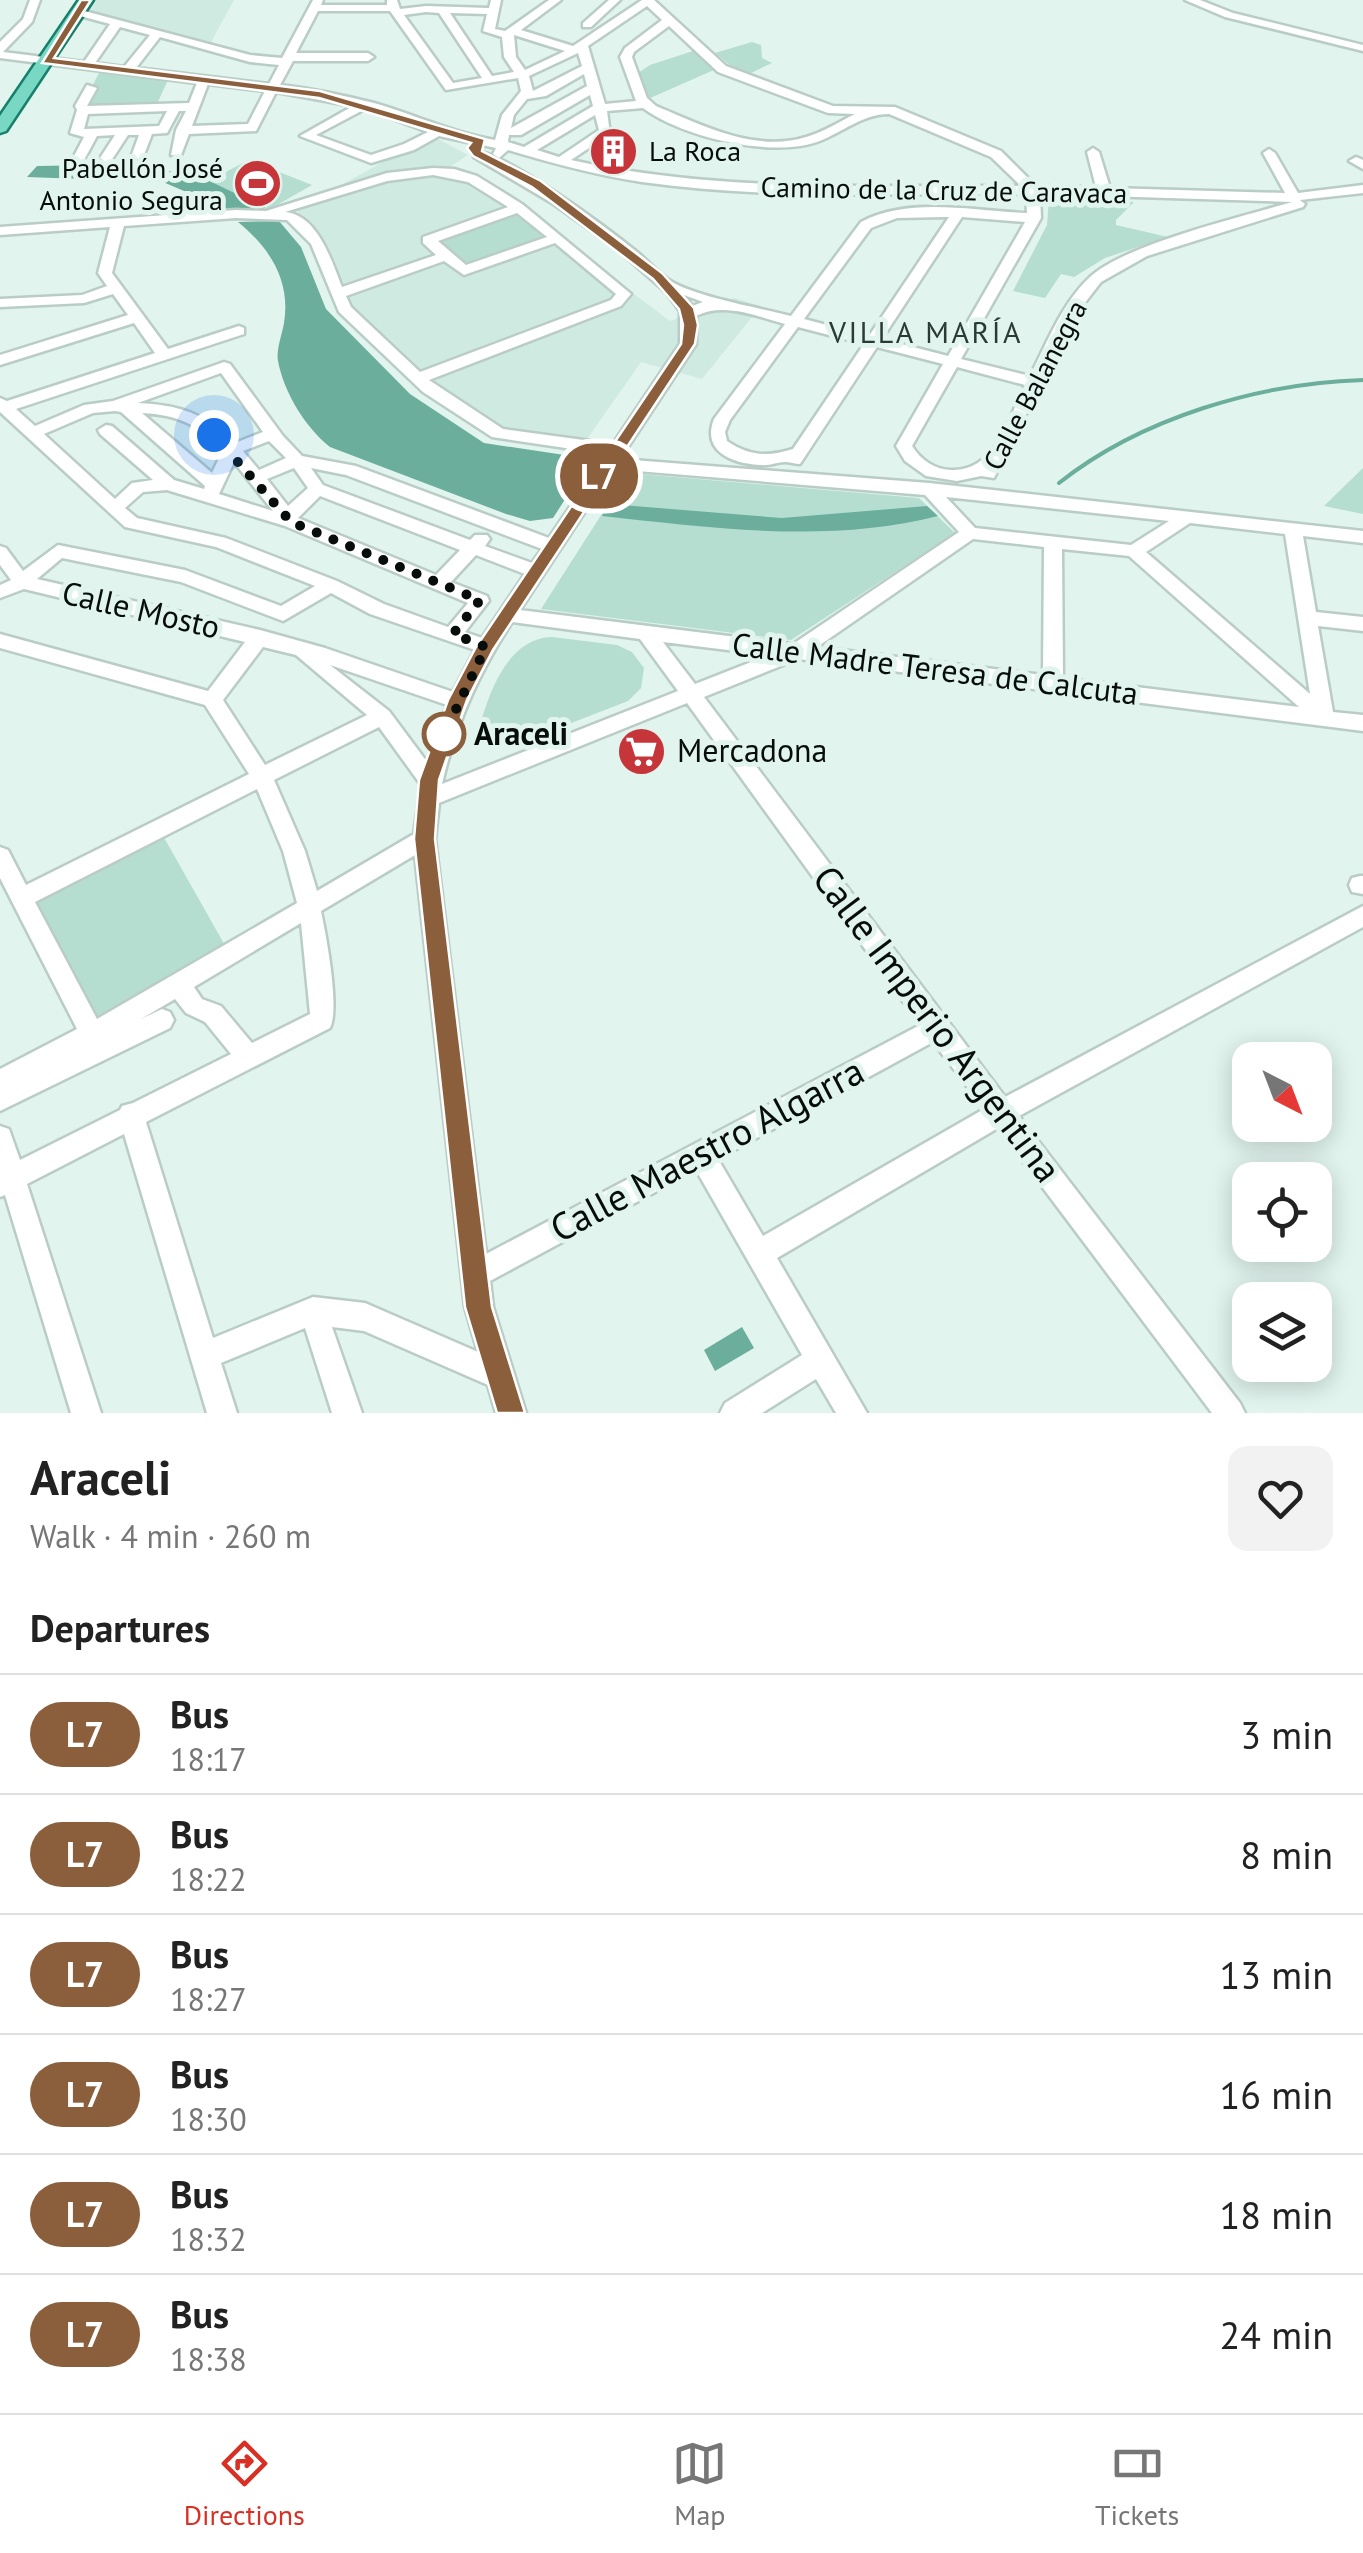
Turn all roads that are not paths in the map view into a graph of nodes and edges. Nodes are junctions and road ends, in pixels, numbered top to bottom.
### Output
1 (35, 0) edge
2 (556, 0) edge
3 (615, 0) edge
4 (646, 0) edge
5 (1190, 0) edge
6 (316, 4) edge
7 (495, 5) edge
8 (82, 6) edge
9 (394, 7) edge
10 (442, 10) junction
11 (670, 20) junction
12 (118, 21) junction
13 (587, 25) dead end
14 (158, 32) junction
15 (510, 33) junction
16 (192, 42) junction
17 (578, 47) junction
18 (1363, 48) edge
19 (0, 52) edge
20 (183, 53) dead end
21 (368, 57) dead end
22 (250, 58) junction
23 (46, 60) junction
24 (288, 62) junction
25 (87, 66) junction
26 (588, 67) junction
27 (126, 71) junction
28 (202, 72) junction
29 (521, 75) junction
30 (489, 80) junction
31 (319, 82) junction
32 (232, 83) junction
33 (594, 87) junction
34 (91, 88) dead end
35 (275, 88) junction
36 (523, 96) junction
37 (644, 104) junction
38 (363, 105) junction
39 (174, 107) junction
40 (190, 107) junction
41 (600, 108) junction
42 (876, 108) junction
43 (84, 110) junction
44 (0, 128) edge
45 (182, 130) junction
46 (147, 131) junction
47 (439, 131) junction
48 (92, 132) junction
49 (124, 132) junction
50 (480, 147) junction
51 (509, 148) junction
52 (176, 152) dead end
53 (1094, 152) dead end
54 (1269, 153) dead end
55 (137, 157) dead end
56 (106, 158) dead end
57 (78, 160) dead end
58 (562, 161) junction
59 (1032, 190) junction
60 (1363, 190) edge
61 (1104, 192) junction
62 (1336, 194) junction
63 (1223, 195) junction
64 (1294, 198) junction
65 (515, 209) junction
66 (297, 211) junction
67 (1262, 214) junction
68 (956, 216) junction
69 (1034, 218) junction
70 (118, 223) junction
71 (1, 232) edge
72 (554, 238) junction
73 (446, 256) junction
74 (666, 284) junction
75 (115, 288) junction
76 (338, 294) junction
77 (0, 303) edge
78 (725, 304) junction
79 (691, 307) junction
80 (136, 317) junction
81 (797, 322) junction
82 (239, 331) dead end
83 (872, 340) junction
84 (164, 354) junction
85 (0, 360) edge
86 (953, 361) junction
87 (417, 379) junction
88 (1034, 382) junction
89 (3, 405) edge
90 (120, 407) junction
91 (106, 430) dead end
92 (33, 433) junction
93 (272, 434) junction
94 (231, 450) junction
95 (800, 452) junction
96 (612, 457) junction
97 (297, 460) junction
98 (994, 462) junction
99 (255, 478) junction
100 (783, 478) junction
101 (168, 484) junction
102 (212, 489) junction
103 (317, 489) junction
104 (929, 490) junction
105 (979, 494) junction
106 (114, 508) junction
107 (1186, 518) junction
108 (289, 520) junction
109 (506, 526) junction
110 (566, 526) junction
111 (1293, 529) junction
112 (970, 533) junction
113 (1363, 537) edge
114 (1052, 542) junction
115 (552, 546) junction
116 (473, 548) junction
117 (1134, 551) junction
118 (0, 552) edge
119 (535, 571) junction
120 (22, 582) junction
121 (440, 582) junction
122 (330, 585) junction
123 (0, 592) edge
124 (506, 615) junction
125 (1307, 618) junction
126 (1363, 624) edge
127 (646, 632) junction
128 (453, 634) junction
129 (260, 638) junction
130 (0, 641) edge
131 (486, 647) junction
132 (296, 648) junction
133 (796, 652) junction
134 (1053, 684) junction
135 (692, 694) junction
136 (212, 700) junction
137 (457, 700) junction
138 (382, 716) junction
139 (1324, 718) junction
140 (1363, 723) edge
141 (262, 775) junction
142 (428, 790) junction
143 (424, 839) junction
144 (0, 856) edge
145 (21, 898) junction
146 (311, 904) junction
147 (1363, 916) edge
148 (180, 986) junction
149 (162, 1020) dead end
150 (937, 1028) junction
151 (94, 1036) junction
152 (246, 1055) junction
153 (0, 1082) edge
154 (0, 1099) edge
155 (1002, 1112) junction
156 (131, 1114) junction
157 (0, 1138) edge
158 (700, 1152) junction
159 (7, 1180) edge
160 (758, 1254) junction
161 (476, 1274) junction
162 (313, 1311) junction
163 (205, 1356) junction
164 (820, 1359) junction
165 (498, 1374) junction
166 (86, 1413) edge
167 (222, 1413) edge
168 (347, 1413) edge
169 (511, 1413) edge
170 (735, 1413) edge
171 (852, 1413) edge
172 (1230, 1413) edge

1 - 19 street
2 - 15 street
3 - 13 street
4 - 11 street
4 - 17 street
5 - 18 street
6 - 9 street
6 - 24 street
7 - 10 street
7 - 15 street
8 - 12 street
8 - 23 main road
9 - 10 street
9 - 30 street
10 - 30 street
11 - 37 street
11 - 42 street
12 - 14 street
12 - 25 street
14 - 16 street
14 - 27 street
15 - 17 street
15 - 29 street
16 - 20 street
16 - 22 street
17 - 26 street
17 - 29 street
19 - 23 street
21 - 24 street
22 - 24 street
22 - 32 street
23 - 25 street
23 - 44 main road
24 - 31 street
24 - 35 street
25 - 27 street
26 - 33 street
26 - 36 street
27 - 28 street
28 - 32 street
28 - 40 street
29 - 30 street
29 - 36 street
31 - 35 street
31 - 38 street
32 - 35 street
33 - 41 street
33 - 51 street
34 - 43 street
35 - 45 street
36 - 51 street
37 - 41 street
37 - 42 street
38 - 47 street
38 - 47 street
39 - 40 street
39 - 43 street
39 - 46 street
40 - 45 street
41 - 51 street
41 - 58 street
42 - 59 street
43 - 48 street
45 - 52 street
46 - 49 street
46 - 55 street
47 - 50 street
48 - 49 street
48 - 57 street
49 - 56 street
50 - 51 street
50 - 51 street
51 - 58 street, Camino de la Cruz de Caravaca
51 - 74 street
53 - 61 street
54 - 64 street
58 - 59 street, Camino de la Cruz de Caravaca
59 - 61 street, Camino de la Cruz de Caravaca
59 - 69 street
60 - 62 street, Camino de la Cruz de Caravaca
61 - 63 street, Camino de la Cruz de Caravaca
62 - 64 street, Camino de la Cruz de Caravaca
62 - 67 street, Calle Balanegra
63 - 64 street, Camino de la Cruz de Caravaca
63 - 67 street
65 - 66 street
65 - 72 street
65 - 73 street
66 - 70 street
66 - 76 street
67 - 88 street, Calle Balanegra
68 - 69 street
68 - 81 street
68 - 83 street
69 - 86 street
70 - 71 street
70 - 75 street
72 - 73 street
72 - 87 street
73 - 76 street
74 - 78 street
74 - 79 street
75 - 77 street
75 - 80 street
76 - 87 street
78 - 79 street
78 - 81 street
79 - 96 street
80 - 84 street
80 - 85 street
81 - 83 street
81 - 95 street
82 - 84 street
83 - 86 street
83 - 95 street
84 - 89 street
86 - 88 street
86 - 98 street
87 - 96 street
88 - 98 street, Calle Balanegra
89 - 92 street
90 - 92 street
90 - 93 street
90 - 94 street
90 - 102 street
91 - 101 street
92 - 106 street
93 - 94 street
93 - 97 street
94 - 99 street
94 - 102 street
95 - 100 street
96 - 100 street
96 - 110 street
97 - 99 street
97 - 103 street
97 - 109 street
98 - 105 street, Calle Balanegra
99 - 108 street
100 - 104 street
101 - 102 street
101 - 106 street
102 - 108 street
103 - 108 street
103 - 116 street
104 - 105 street
104 - 112 street
105 - 107 street
106 - 122 street
107 - 111 street
107 - 117 street
108 - 121 street
109 - 110 street
109 - 115 street
109 - 116 street
110 - 115 street
111 - 113 street
111 - 125 street
112 - 114 street
112 - 133 street
114 - 117 street
114 - 134 street
115 - 119 street
116 - 119 street
116 - 121 street
117 - 139 street
118 - 120 street, Calle Mosto
119 - 124 street
120 - 122 street
120 - 123 street
120 - 129 street, Calle Mosto
121 - 128 street
122 - 128 street
124 - 127 street, Calle Madre Teresa de Calcuta
124 - 131 street
125 - 126 street
125 - 139 street
127 - 133 street, Calle Madre Teresa de Calcuta
127 - 135 street, Calle Imperio Argentina
128 - 131 street
129 - 132 street, Calle Mosto
129 - 136 street
130 - 136 street
131 - 137 street
132 - 137 street, Calle Mosto
132 - 138 street, Calle Mosto
133 - 134 street, Calle Madre Teresa de Calcuta
133 - 135 street
134 - 139 street, Calle Madre Teresa de Calcuta
135 - 142 street
135 - 150 street, Calle Imperio Argentina
136 - 141 street
137 - 142 street
138 - 141 street
138 - 142 street, Calle Mosto
139 - 140 street, Calle Madre Teresa de Calcuta
141 - 145 street
141 - 146 street
142 - 143 street
143 - 146 street
143 - 161 street
144 - 145 street
145 - 151 street
146 - 148 street
146 - 152 street
147 - 155 street
148 - 151 street
148 - 152 street
149 - 154 street
150 - 155 street, Calle Imperio Argentina
150 - 158 street, Calle Maestro Algarra
151 - 153 street
152 - 156 street
155 - 160 street
155 - 172 street, Calle Imperio Argentina
156 - 159 street
156 - 163 street
157 - 159 street
158 - 160 street
158 - 161 street, Calle Maestro Algarra
159 - 166 street
160 - 164 street
161 - 165 street
162 - 163 street
162 - 165 street
162 - 168 street
163 - 167 street
164 - 170 street
164 - 171 street
165 - 169 street

